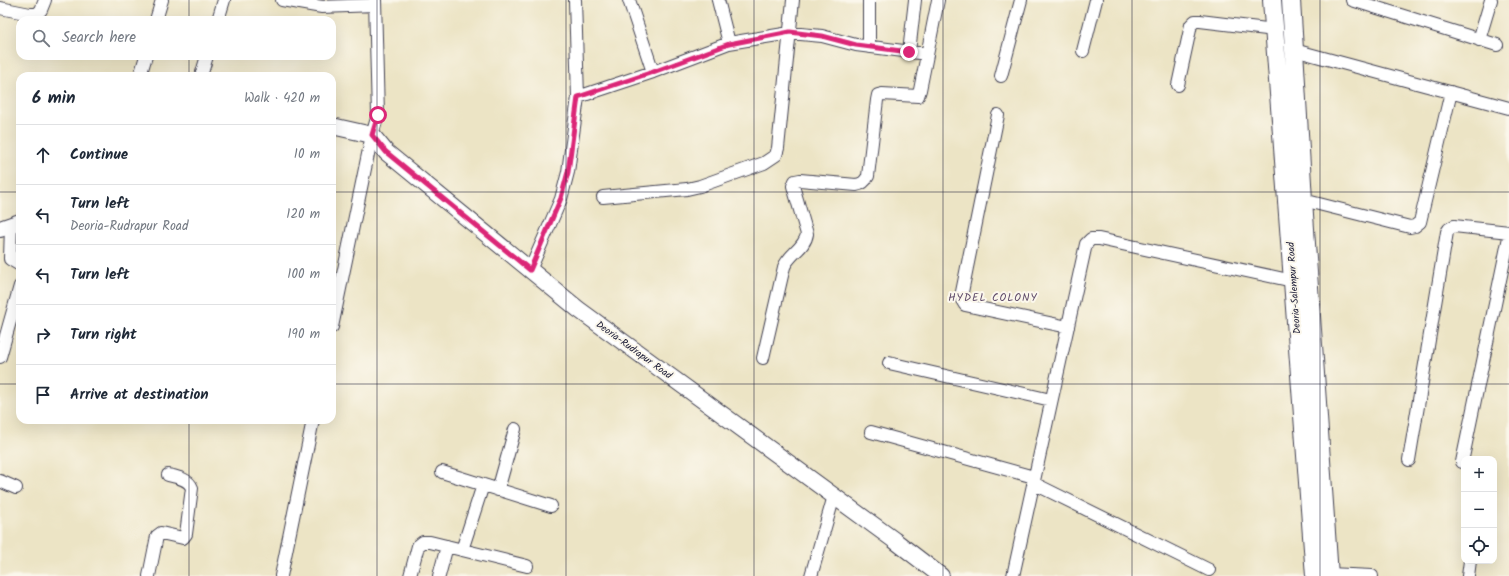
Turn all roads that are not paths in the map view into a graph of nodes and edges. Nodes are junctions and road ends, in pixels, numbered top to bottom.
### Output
1 (45, 0) edge
2 (162, 0) edge
3 (224, 0) edge
4 (282, 0) edge
5 (575, 0) edge
6 (629, 0) edge
7 (718, 0) edge
8 (793, 0) edge
9 (869, 0) edge
10 (915, 0) edge
11 (938, 0) edge
12 (1020, 0) edge
13 (1096, 0) edge
14 (1272, 0) edge
15 (1291, 0) edge
16 (1352, 0) edge
17 (1491, 0) edge
18 (375, 3) edge
19 (0, 8) edge
20 (157, 16) edge
21 (219, 16) edge
22 (1275, 30) junction
23 (790, 32) junction
24 (1479, 40) junction
25 (729, 44) junction
26 (1497, 45) dead end
27 (869, 47) junction
28 (1294, 50) junction
29 (1083, 51) dead end
30 (909, 52) junction
31 (927, 54) junction
32 (145, 60) edge
33 (206, 60) edge
34 (141, 72) edge
35 (202, 72) edge
36 (653, 72) junction
37 (1001, 76) dead end
38 (1178, 85) dead end
39 (1451, 92) junction
40 (578, 97) junction
41 (1509, 108) edge
42 (998, 115) dead end
43 (336, 127) edge
44 (372, 135) junction
45 (602, 197) dead end
46 (1303, 200) junction
47 (10, 226) edge
48 (1509, 232) edge
49 (1509, 237) edge
50 (16, 263) edge
51 (530, 270) junction
52 (1293, 281) junction
53 (336, 292) edge
54 (16, 300) edge
55 (1068, 327) junction
56 (0, 357) edge
57 (764, 358) dead end
58 (889, 363) dead end
59 (1051, 400) junction
60 (312, 424) edge
61 (515, 429) dead end
62 (871, 432) dead end
63 (1463, 456) edge
64 (1409, 460) dead end
65 (442, 472) dead end
66 (168, 474) dead end
67 (1033, 480) junction
68 (0, 481) edge
69 (483, 485) junction
70 (16, 488) dead end
71 (498, 490) junction
72 (834, 496) junction
73 (551, 506) dead end
74 (447, 546) junction
75 (462, 550) junction
76 (1470, 564) edge
77 (527, 566) dead end
78 (1209, 570) dead end
79 (1324, 575) edge
80 (149, 576) edge
81 (281, 576) edge
82 (410, 576) edge
83 (439, 576) edge
84 (811, 576) edge
85 (941, 576) edge
86 (1013, 576) edge
87 (1372, 576) edge
88 (1468, 576) edge

1 - 19 street
2 - 20 street
3 - 21 street
4 - 18 street
5 - 40 street
6 - 36 street
7 - 25 street
8 - 23 street
9 - 27 street
10 - 30 street
11 - 31 street
12 - 37 street
13 - 29 street
14 - 22 highway, Deoria-Salempur Road
15 - 28 highway, Deoria-Salempur Road
16 - 24 street
17 - 24 street
18 - 44 street
22 - 38 street
22 - 52 highway, Deoria-Salempur Road
23 - 25 street
23 - 27 street
23 - 45 street
24 - 26 street
25 - 36 street
27 - 30 street
28 - 39 street
28 - 46 highway, Deoria-Salempur Road
30 - 31 street
31 - 57 street
32 - 34 street
33 - 35 street
36 - 40 street
39 - 41 street
39 - 46 street
40 - 51 street
42 - 55 street
43 - 44 main road
44 - 51 main road, Deoria-Rudrapur Road
44 - 53 street
46 - 79 highway, Deoria-Salempur Road
47 - 50 street
48 - 64 street
49 - 63 street
51 - 72 main road, Deoria-Rudrapur Road
52 - 55 street
52 - 79 highway, Deoria-Salempur Road
54 - 56 street
55 - 59 street
58 - 59 street
59 - 67 street
60 - 81 street
61 - 71 street
62 - 67 street
65 - 69 street
66 - 80 street
67 - 78 street
67 - 86 street
68 - 70 street
69 - 71 street
69 - 75 street
71 - 73 street
72 - 84 street
72 - 85 main road, Deoria-Rudrapur Road
74 - 75 street
74 - 82 street
74 - 83 street
75 - 77 street
76 - 88 street
79 - 87 street

